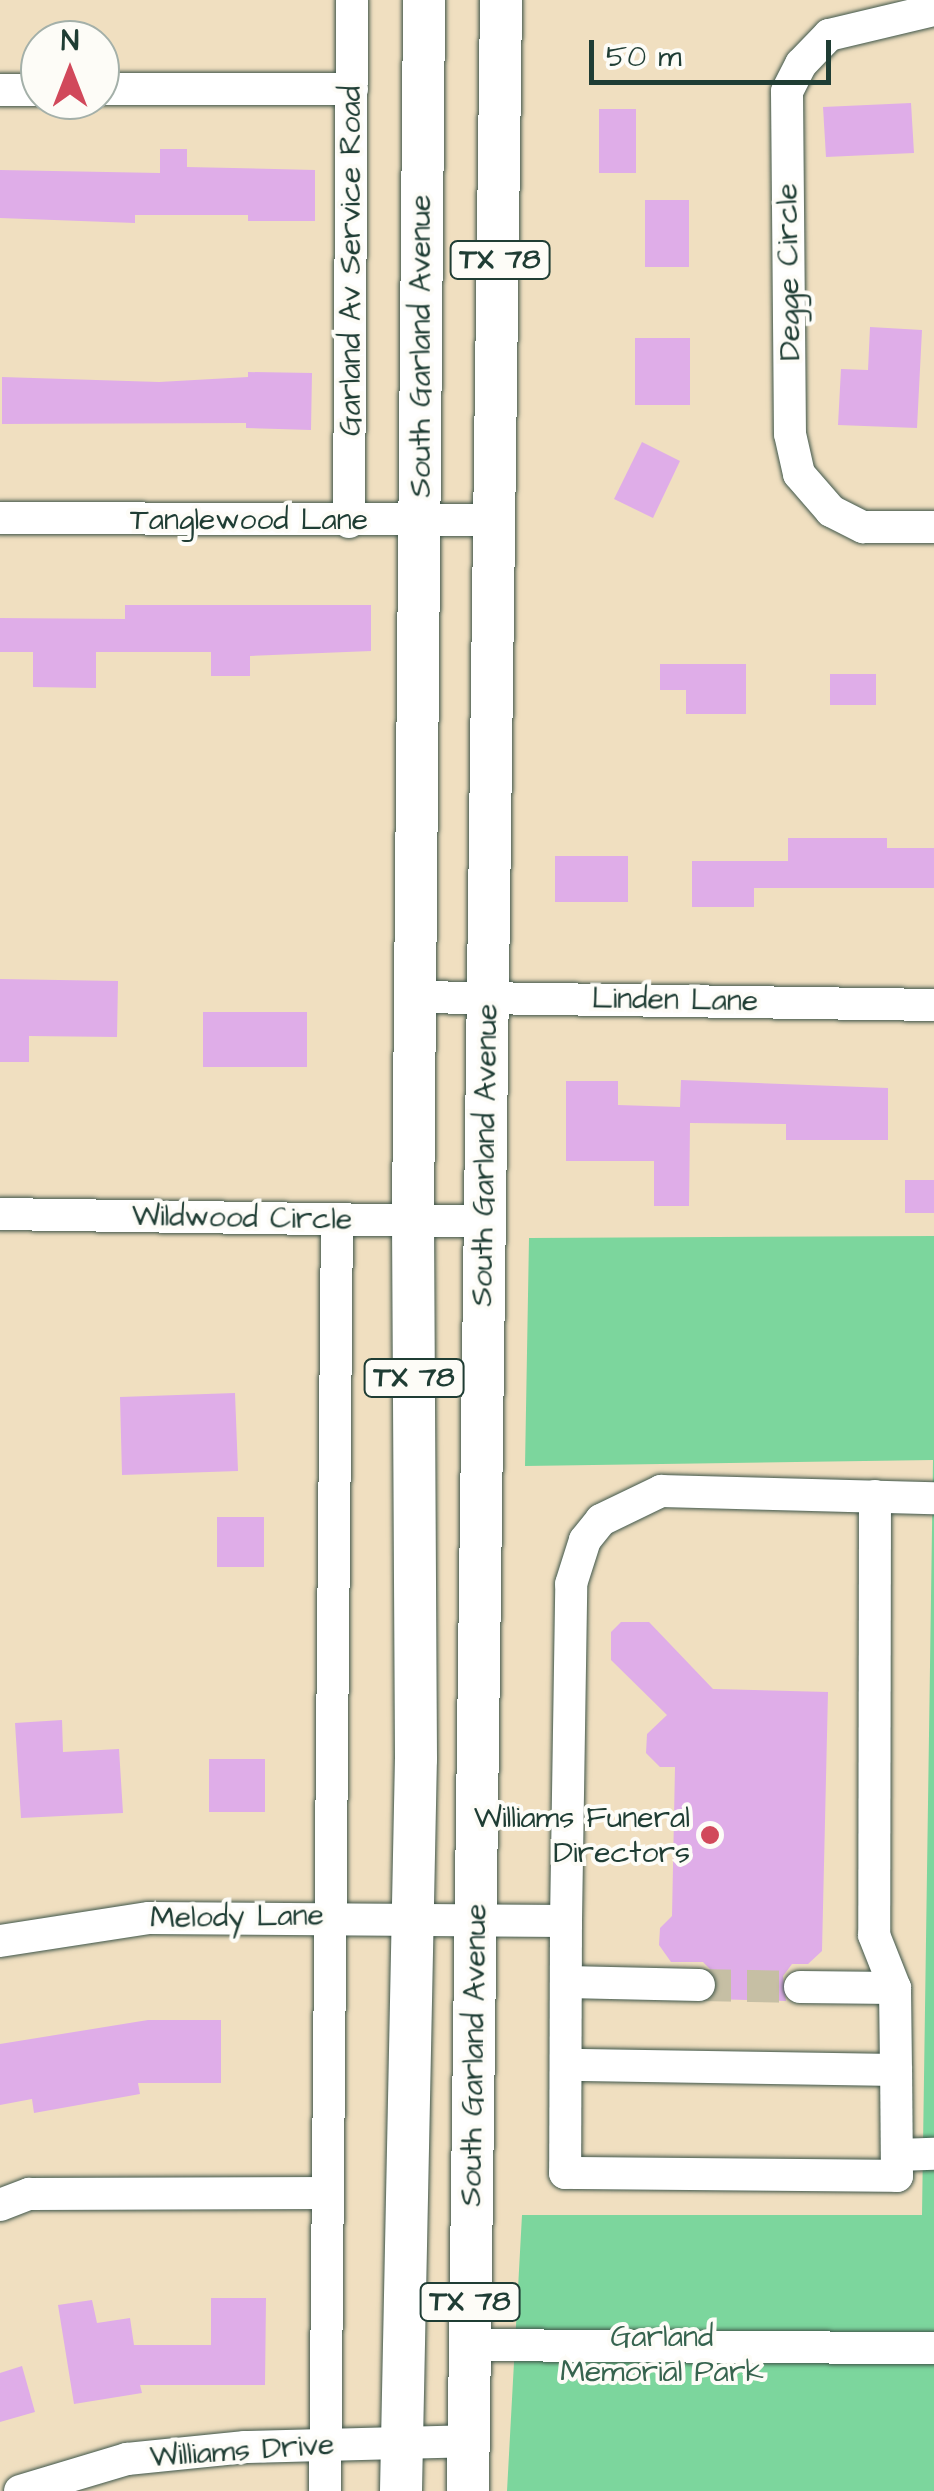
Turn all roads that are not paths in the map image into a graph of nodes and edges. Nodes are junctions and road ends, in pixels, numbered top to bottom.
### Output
1 (352, 0) edge
2 (424, 0) edge
3 (501, 0) edge
4 (934, 10) edge
5 (352, 89) junction
6 (120, 90) edge
7 (0, 518) edge
8 (498, 520) junction
9 (419, 521) junction
10 (349, 522) junction
11 (934, 527) edge
12 (487, 997) junction
13 (415, 998) junction
14 (934, 1005) edge
15 (0, 1214) edge
16 (338, 1219) junction
17 (413, 1220) junction
18 (484, 1222) junction
19 (874, 1496) junction
20 (934, 1498) edge
21 (331, 1914) junction
22 (414, 1916) junction
23 (476, 1917) junction
24 (566, 1921) junction
25 (0, 1941) edge
26 (567, 1982) junction
27 (700, 1985) tunnel mouth
28 (800, 1987) tunnel mouth
29 (894, 1988) junction
30 (567, 2065) junction
31 (896, 2070) junction
32 (897, 2154) junction
33 (934, 2154) edge
34 (326, 2193) junction
35 (0, 2205) edge
36 (470, 2345) junction
37 (934, 2348) edge
38 (469, 2441) junction
39 (403, 2442) junction
40 (326, 2444) junction
41 (20, 2491) edge
42 (325, 2491) edge
43 (401, 2491) edge
44 (468, 2491) edge

1 - 5 street, Garland Av Service Road
2 - 9 main road, South Garland Avenue / TX 78
3 - 8 main road, South Garland Avenue / TX 78
4 - 11 street, Degge Circle
5 - 6 street
5 - 10 street, Garland Av Service Road
7 - 10 street, Tanglewood Lane
8 - 9 street, Tanglewood Lane
8 - 12 main road, South Garland Avenue / TX 78
9 - 10 street, Tanglewood Lane
9 - 13 main road, South Garland Avenue / TX 78
12 - 13 street, Linden Lane
12 - 14 street, Linden Lane
12 - 18 main road, South Garland Avenue / TX 78
13 - 17 main road, South Garland Avenue / TX 78
15 - 16 street, Wildwood Circle
16 - 17 street, Wildwood Circle
16 - 21 street
17 - 18 street, Wildwood Circle
17 - 22 main road, South Garland Avenue / TX 78
18 - 23 main road, South Garland Avenue / TX 78
19 - 20 street
19 - 24 street
19 - 29 street
21 - 22 street, Melody Lane
21 - 25 street, Melody Lane
21 - 34 street
22 - 23 street, Melody Lane
22 - 39 main road, South Garland Avenue / TX 78
23 - 24 street, Melody Lane
23 - 36 main road, South Garland Avenue / TX 78
24 - 26 street
26 - 27 street
26 - 30 street
28 - 29 street
29 - 31 street
30 - 31 street
30 - 32 street
31 - 32 street
32 - 33 street
34 - 35 street
34 - 40 street
36 - 37 street
36 - 38 main road, South Garland Avenue / TX 78
38 - 39 street, Williams Drive
38 - 44 main road, South Garland Avenue / TX 78
39 - 40 street, Williams Drive
39 - 43 main road, South Garland Avenue / TX 78
40 - 41 street, Williams Drive
40 - 42 street

